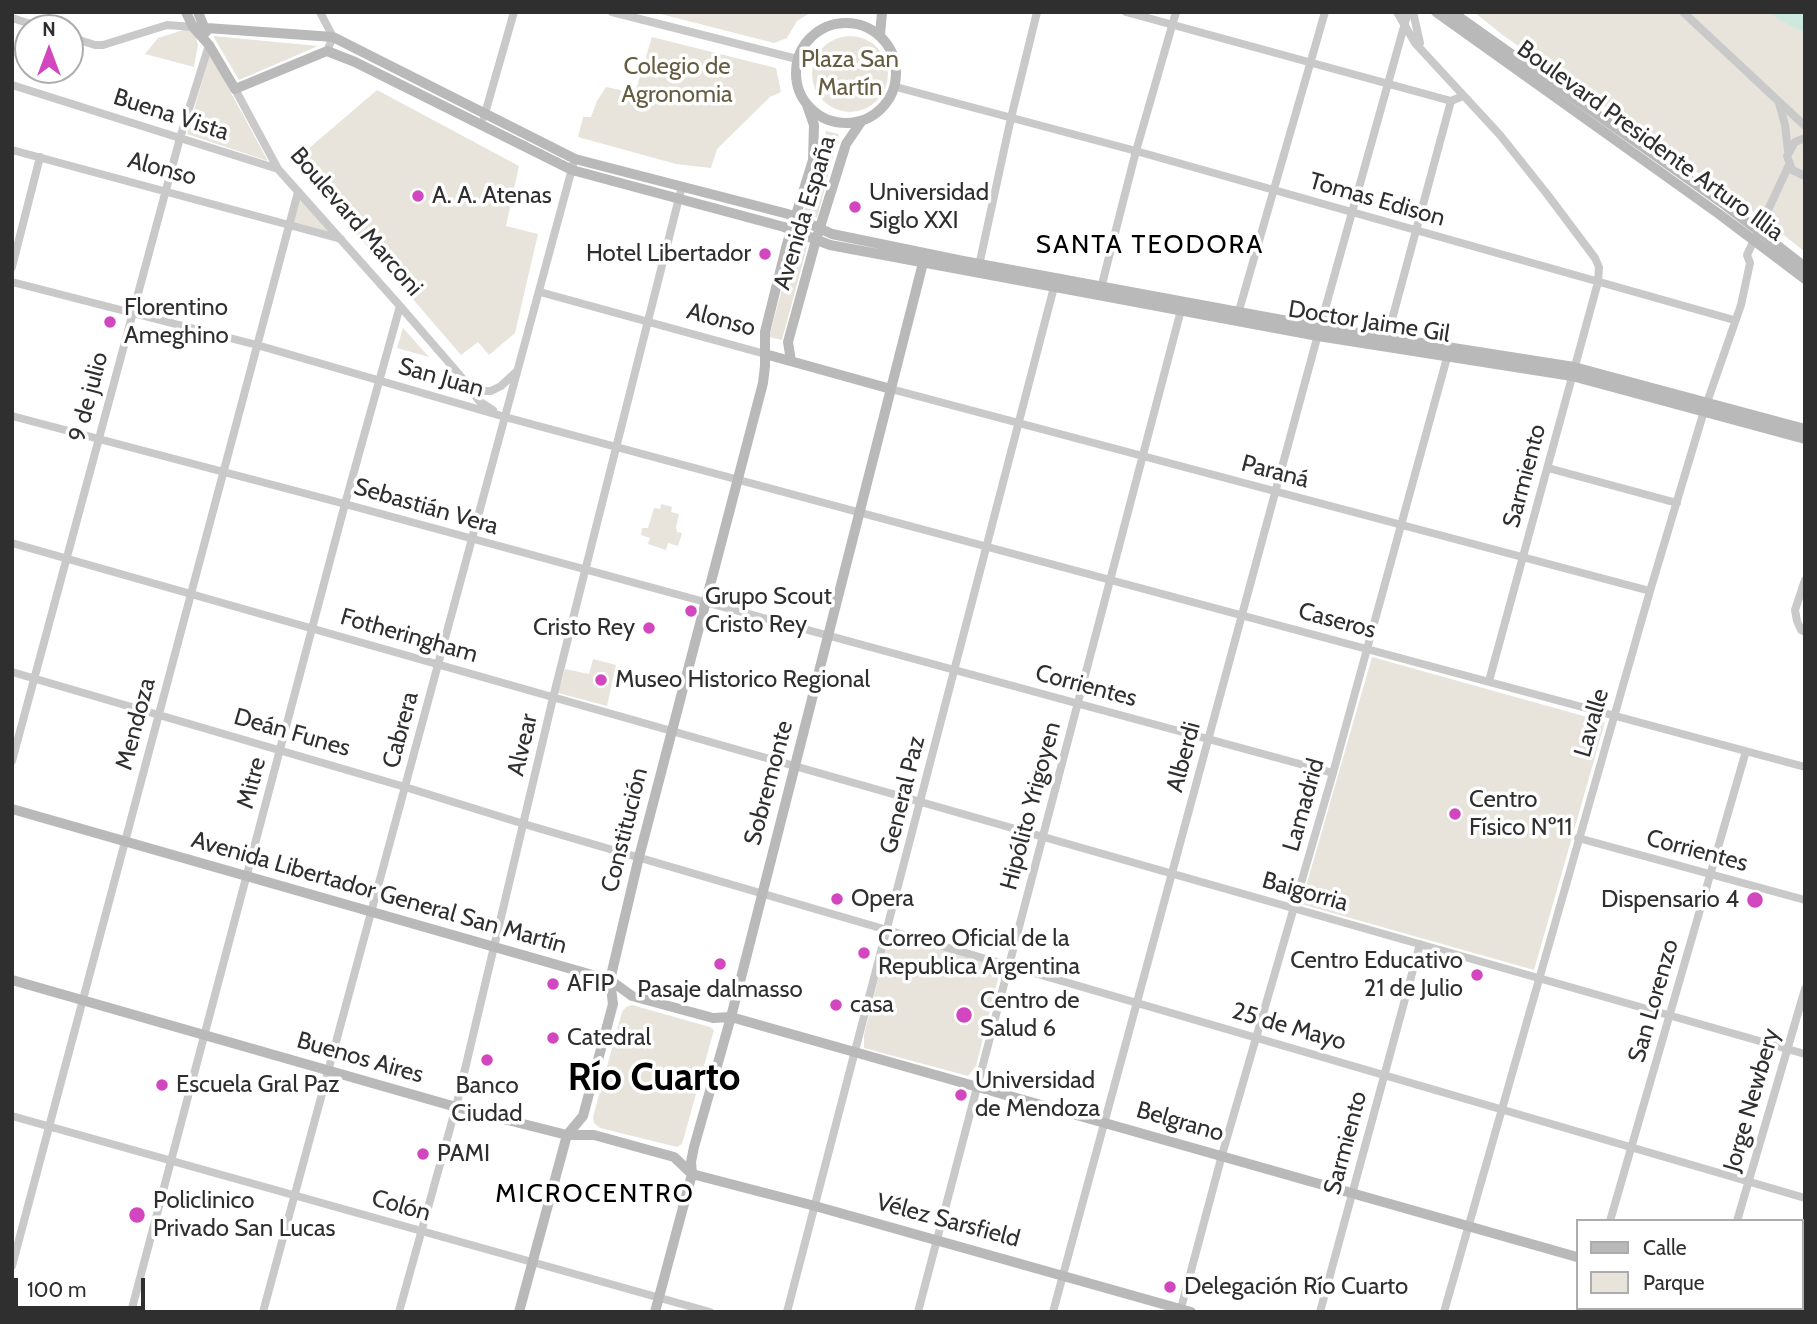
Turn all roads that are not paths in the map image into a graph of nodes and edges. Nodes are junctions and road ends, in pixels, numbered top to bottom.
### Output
1 (186, 12) edge
2 (198, 12) edge
3 (320, 12) edge
4 (514, 12) edge
5 (612, 12) edge
6 (882, 12) edge
7 (1037, 12) edge
8 (1126, 12) edge
9 (1176, 12) edge
10 (1325, 12) edge
11 (1397, 12) edge
12 (1411, 12) edge
13 (1436, 12) edge
14 (1452, 12) edge
15 (1683, 12) edge
16 (846, 17) edge
17 (1404, 23) junction
18 (1172, 24) junction
19 (193, 27) junction
20 (206, 27) junction
21 (880, 35) junction
22 (333, 37) junction
23 (84, 41) edge
24 (209, 45) junction
25 (1421, 50) junction
26 (327, 51) junction
27 (797, 59) junction
28 (1311, 61) junction
29 (1389, 83) junction
30 (12, 85) edge
31 (896, 87) junction
32 (235, 89) junction
33 (1463, 96) junction
34 (1451, 101) junction
35 (1779, 101) junction
36 (807, 105) junction
37 (1010, 118) junction
38 (483, 120) junction
39 (861, 122) junction
40 (1805, 126) edge
41 (180, 138) junction
42 (1805, 138) edge
43 (12, 150) edge
44 (1136, 151) junction
45 (1788, 151) junction
46 (40, 157) junction
47 (573, 164) junction
48 (1789, 165) junction
49 (278, 169) junction
50 (1804, 176) edge
51 (1781, 181) junction
52 (682, 186) junction
53 (165, 191) junction
54 (1274, 191) junction
55 (298, 192) junction
56 (679, 198) junction
57 (1353, 213) junction
58 (797, 217) junction
59 (289, 224) junction
60 (821, 228) junction
61 (793, 230) junction
62 (1415, 231) junction
63 (1757, 235) junction
64 (341, 239) junction
65 (817, 240) junction
66 (923, 263) junction
67 (12, 267) edge
68 (1805, 267) edge
69 (978, 268) junction
70 (1805, 279) edge
71 (12, 282) edge
72 (1598, 282) junction
73 (1055, 287) junction
74 (1100, 290) junction
75 (540, 292) junction
76 (400, 306) junction
77 (1181, 310) junction
78 (132, 313) junction
79 (1237, 316) junction
80 (1734, 320) junction
81 (647, 321) junction
82 (1319, 332) junction
83 (1387, 338) junction
84 (257, 345) junction
85 (1449, 352) junction
86 (765, 354) junction
87 (791, 361) junction
88 (518, 370) junction
89 (1573, 372) junction
90 (464, 380) junction
91 (380, 381) junction
92 (891, 389) junction
93 (1706, 407) junction
94 (12, 416) edge
95 (505, 417) junction
96 (1019, 424) junction
97 (1805, 429) edge
98 (98, 439) junction
99 (1805, 439) edge
100 (617, 446) junction
101 (1142, 456) junction
102 (1548, 468) junction
103 (223, 472) junction
104 (738, 479) junction
105 (1277, 492) junction
106 (1677, 503) junction
107 (345, 504) junction
108 (860, 512) junction
109 (1402, 526) junction
110 (471, 540) junction
111 (12, 544) edge
112 (987, 546) junction
113 (1523, 557) junction
114 (67, 559) junction
115 (586, 571) junction
116 (1110, 578) junction
117 (1805, 580) edge
118 (1650, 591) junction
119 (191, 594) junction
120 (705, 603) junction
121 (1242, 616) junction
122 (313, 628) junction
123 (1805, 632) edge
124 (828, 636) junction
125 (1366, 648) junction
126 (439, 665) junction
127 (954, 670) junction
128 (12, 672) edge
129 (35, 678) junction
130 (1489, 681) junction
131 (553, 698) junction
132 (1078, 704) junction
133 (158, 715) junction
134 (1615, 715) junction
135 (672, 732) junction
136 (1209, 739) junction
137 (282, 750) junction
138 (1746, 751) junction
139 (12, 761) edge
140 (796, 766) junction
141 (1805, 767) edge
142 (1333, 773) junction
143 (405, 787) junction
144 (922, 802) junction
145 (12, 810) edge
146 (524, 824) junction
147 (1043, 836) junction
148 (1578, 838) junction
149 (125, 843) junction
150 (639, 857) junction
151 (1172, 873) junction
152 (1710, 874) junction
153 (246, 877) junction
154 (762, 892) junction
155 (1805, 900) edge
156 (1294, 908) junction
157 (372, 911) junction
158 (887, 930) junction
159 (1420, 944) junction
160 (494, 948) junction
161 (1008, 965) junction
162 (1539, 977) junction
163 (12, 980) edge
164 (610, 980) junction
165 (1805, 989) edge
166 (82, 1001) junction
167 (1137, 1002) junction
168 (1671, 1014) junction
169 (731, 1017) junction
170 (205, 1035) junction
171 (1256, 1037) junction
172 (1787, 1049) junction
173 (856, 1052) junction
174 (1805, 1054) edge
175 (328, 1071) junction
176 (1384, 1074) junction
177 (977, 1087) junction
178 (456, 1107) junction
179 (1502, 1108) junction
180 (12, 1116) edge
181 (1105, 1123) junction
182 (50, 1126) junction
183 (567, 1135) junction
184 (1632, 1146) junction
185 (1222, 1155) junction
186 (172, 1161) junction
187 (692, 1174) junction
188 (1749, 1180) junction
189 (1353, 1193) junction
190 (294, 1196) junction
191 (1805, 1198) edge
192 (815, 1206) junction
193 (1611, 1219) edge
194 (1738, 1219) edge
195 (1468, 1226) junction
196 (421, 1232) junction
197 (936, 1240) junction
198 (1576, 1257) edge
199 (532, 1262) junction
200 (12, 1266) edge
201 (1063, 1274) junction
202 (659, 1297) junction
203 (1184, 1311) edge
204 (131, 1312) edge
205 (263, 1312) edge
206 (399, 1312) edge
207 (519, 1312) edge
208 (655, 1312) edge
209 (710, 1312) edge
210 (787, 1312) edge
211 (918, 1312) edge
212 (1053, 1312) edge
213 (1320, 1312) edge
214 (1444, 1312) edge

1 - 19 main road, Boulevard Marconi
2 - 20 main road, Boulevard Marconi
3 - 22 street
4 - 38 street
5 - 27 street
6 - 21 main road
7 - 37 street
8 - 18 street
9 - 18 street
10 - 28 street
11 - 17 street
12 - 17 street, Alberdi
12 - 25 street
13 - 63 main road, Boulevard Presidente Arturo Illia
14 - 63 main road, Boulevard Presidente Arturo Illia
15 - 35 street
16 - 21 main road
16 - 27 main road
17 - 25 street
17 - 29 street, Alberdi
18 - 28 street
18 - 44 street
19 - 20 main road
19 - 23 street
19 - 24 main road, Boulevard Marconi
20 - 22 main road
20 - 24 main road, Boulevard Marconi
21 - 31 main road
22 - 26 street
22 - 38 main road
24 - 32 main road, Boulevard Marconi
24 - 41 street, 9 de julio
25 - 33 street
26 - 32 main road
26 - 38 main road
27 - 36 main road
28 - 29 street
28 - 54 street
29 - 34 street
29 - 57 street, Alberdi
30 - 41 street, Buena Vista
31 - 37 street, Tomas Edison
31 - 39 main road
32 - 49 street, Boulevard Marconi
33 - 34 street
33 - 72 street
34 - 62 street
35 - 40 street
35 - 45 street
36 - 39 main road
36 - 58 main road, Avenida España
37 - 44 street, Tomas Edison
37 - 69 street
38 - 47 main road
39 - 60 main road, Avenida España
41 - 49 street, Buena Vista
41 - 53 street, 9 de julio
42 - 45 street
43 - 46 street, Alonso
44 - 54 street, Tomas Edison
44 - 74 street
45 - 48 street
46 - 53 street, Alonso
46 - 67 street
47 - 52 main road
47 - 56 main road, Doctor Jaime Gil
47 - 75 street, Cabrera
48 - 50 street
48 - 51 street, Lavalle
49 - 55 street, Boulevard Marconi
50 - 51 street
51 - 63 street, Lavalle
52 - 56 street, Alvear
52 - 58 main road
53 - 59 street, Alonso
53 - 78 street, 9 de julio
54 - 57 street, Tomas Edison
54 - 79 street
55 - 59 street, Mendoza
55 - 64 street, Boulevard Marconi
56 - 61 main road, Doctor Jaime Gil
56 - 81 street, Alvear
57 - 62 street, Tomas Edison
57 - 82 street, Alberdi
58 - 60 main road
58 - 61 main road, Avenida España
59 - 64 street, Alonso
59 - 84 street, Mendoza
60 - 65 main road, Avenida España
60 - 69 main road
61 - 65 main road, Doctor Jaime Gil
61 - 86 main road, Avenida España
62 - 72 street, Tomas Edison
62 - 83 street
63 - 68 main road, Boulevard Presidente Arturo Illia
63 - 70 main road, Boulevard Presidente Arturo Illia
63 - 80 street, Lavalle
64 - 76 street, Boulevard Marconi
65 - 66 main road, Doctor Jaime Gil
65 - 87 main road, Avenida España
66 - 69 main road, Doctor Jaime Gil
66 - 92 main road, Sobremonte
69 - 73 main road, Doctor Jaime Gil
69 - 74 main road, Doctor Jaime Gil
71 - 78 street, San Juan
72 - 80 street, Tomas Edison
72 - 89 street, Sarmiento
73 - 74 main road, Doctor Jaime Gil
73 - 96 street, General Paz
74 - 77 main road, Doctor Jaime Gil
74 - 79 main road, Doctor Jaime Gil
75 - 81 street, Alonso
75 - 88 street, Cabrera
76 - 90 street, Boulevard Marconi
76 - 91 street, Mitre
77 - 79 main road, Doctor Jaime Gil
77 - 101 street, Hipólito Yrigoyen
78 - 84 street, San Juan
78 - 98 street, 9 de julio
79 - 82 main road, Doctor Jaime Gil
80 - 93 street, Lavalle
81 - 86 street, Alonso
81 - 100 street, Alvear
82 - 83 main road, Doctor Jaime Gil
82 - 85 main road, Doctor Jaime Gil
82 - 105 street, Alberdi
83 - 85 main road, Doctor Jaime Gil
84 - 91 street, San Juan
84 - 103 street, Mendoza
85 - 89 main road, Doctor Jaime Gil
85 - 109 street, Lamadrid
86 - 87 main road, Alonso
86 - 104 main road, Constitución
87 - 92 main road, Alonso
88 - 90 street
88 - 95 street, Cabrera
89 - 93 main road, Doctor Jaime Gil
89 - 102 street, Sarmiento
90 - 95 street, Boulevard Marconi
91 - 95 street, San Juan
91 - 107 street, Mitre
92 - 96 street, Paraná
92 - 108 main road, Sobremonte
93 - 97 main road, Doctor Jaime Gil
93 - 99 main road, Doctor Jaime Gil
93 - 106 street, Lavalle
94 - 98 street, Sebastián Vera
95 - 100 street, San Juan
95 - 110 street, Cabrera
96 - 101 street, Paraná
96 - 112 street, General Paz
98 - 103 street, Sebastián Vera
98 - 114 street, 9 de julio
100 - 104 street, San Juan
100 - 115 street, Alvear
101 - 105 street, Paraná
101 - 116 street, Hipólito Yrigoyen
102 - 106 street
102 - 113 street, Sarmiento
103 - 107 street, Sebastián Vera
103 - 119 street, Mendoza
104 - 108 street, San Juan
104 - 120 main road, Constitución
105 - 109 street, Paraná
105 - 121 street, Alberdi
106 - 118 street, Lavalle
107 - 110 street, Sebastián Vera
107 - 122 street, Mitre
108 - 112 street, Caseros
108 - 124 main road, Sobremonte
109 - 113 street, Paraná
109 - 125 street, Lamadrid
110 - 115 street, Sebastián Vera
110 - 126 street, Cabrera
111 - 114 street, Fotheringham
112 - 116 street, Caseros
112 - 127 street, General Paz
113 - 118 street, Paraná
113 - 130 street, Sarmiento
114 - 119 street, Fotheringham
114 - 129 street, 9 de julio
115 - 120 street, Sebastián Vera
115 - 131 street, Alvear
116 - 121 street, Caseros
116 - 132 street, Hipólito Yrigoyen
117 - 123 street
118 - 134 street, Lavalle
119 - 122 street, Fotheringham
119 - 133 street, Mendoza
120 - 124 street, Sebastián Vera
120 - 135 main road, Constitución
121 - 125 street, Caseros
121 - 136 street, Alberdi
122 - 126 street, Fotheringham
122 - 137 street, Mitre
124 - 127 street, Corrientes
124 - 140 main road, Sobremonte
125 - 130 street, Caseros
125 - 142 street, Lamadrid
126 - 131 street, Fotheringham
126 - 143 street, Cabrera
127 - 132 street, Corrientes
127 - 144 street, General Paz
128 - 129 street, Deán Funes
129 - 133 street, Deán Funes
129 - 139 street, 9 de julio
130 - 134 street, Caseros
131 - 135 street, Fotheringham
131 - 146 street, Alvear
132 - 136 street, Corrientes
132 - 147 street, Hipólito Yrigoyen
133 - 137 street, Deán Funes
133 - 149 street, Mendoza
134 - 138 street, Caseros
134 - 148 street, Lavalle
135 - 140 street, Fotheringham
135 - 150 main road, Constitución
136 - 142 street, Corrientes
136 - 151 street, Alberdi
137 - 143 street, Deán Funes
137 - 153 street, Mitre
138 - 141 street, Caseros
138 - 152 street, San Lorenzo
140 - 144 street, Baigorria
140 - 154 main road, Sobremonte
142 - 156 street, Lamadrid
143 - 146 street, Deán Funes
143 - 157 street, Cabrera
144 - 147 street, Baigorria
144 - 158 street, General Paz
145 - 149 main road, Avenida Libertador General San Martín
146 - 150 street, Deán Funes
146 - 160 street, Alvear
147 - 151 street, Baigorria
147 - 161 street, Hipólito Yrigoyen
148 - 152 street, Corrientes
148 - 162 street, Lavalle
149 - 153 main road, Avenida Libertador General San Martín
149 - 166 street, Mendoza
150 - 154 street, Deán Funes
150 - 164 main road, Constitución
151 - 156 street, Baigorria
151 - 167 street, Alberdi
152 - 155 street, Corrientes
152 - 168 street, San Lorenzo
153 - 157 main road, Avenida Libertador General San Martín
153 - 170 street, Mitre
154 - 158 street, 25 de Mayo
154 - 169 main road, Sobremonte
156 - 159 street, Baigorria
156 - 171 street, Lamadrid
157 - 160 main road, Avenida Libertador General San Martín
157 - 175 street, Cabrera
158 - 161 street, 25 de Mayo
158 - 173 street, General Paz
159 - 162 street, Baigorria
159 - 176 street, Sarmiento
160 - 164 main road, Avenida Libertador General San Martín
160 - 178 street, Alvear
161 - 167 street, 25 de Mayo
161 - 177 street, Hipólito Yrigoyen
162 - 168 street, Baigorria
162 - 179 street, Lavalle
163 - 166 main road, Buenos Aires
164 - 169 main road, Avenida Libertador General San Martín
164 - 183 main road, Constitución
165 - 172 street, Jorge Newbery
166 - 170 main road, Buenos Aires
166 - 182 street, Mendoza
167 - 171 street, 25 de Mayo
167 - 181 street, Alberdi
168 - 172 street, Baigorria
168 - 184 street, San Lorenzo
169 - 173 main road, Belgrano
169 - 187 main road, Sobremonte
170 - 175 main road, Buenos Aires
170 - 186 street, Mitre
171 - 176 street, 25 de Mayo
171 - 185 street, Lamadrid
172 - 174 street, Baigorria
172 - 188 street, Jorge Newbery
173 - 177 main road, Belgrano
173 - 192 street, General Paz
175 - 178 main road, Buenos Aires
175 - 190 street, Cabrera
176 - 179 street, 25 de Mayo
176 - 189 street, Sarmiento
177 - 181 main road, Belgrano
177 - 197 street, Hipólito Yrigoyen
178 - 183 main road, Buenos Aires
178 - 196 street, Alvear
179 - 184 street, 25 de Mayo
179 - 195 street, Lavalle
180 - 182 street, Colón
181 - 185 main road, Belgrano
181 - 201 street, Alberdi
182 - 186 street, Colón
182 - 200 street, Mendoza
183 - 187 main road, Buenos Aires
183 - 199 main road, Constitución
184 - 188 street, 25 de Mayo
184 - 193 street, San Lorenzo
185 - 189 main road, Belgrano
185 - 203 street, Lamadrid
186 - 190 street, Colón
186 - 204 street, Mitre
187 - 192 main road, Vélez Sarsfield
187 - 202 main road, Sobremonte
188 - 191 street, 25 de Mayo
188 - 194 street, Jorge Newbery
189 - 195 main road, Belgrano
189 - 213 street, Sarmiento
190 - 196 street, Colón
190 - 205 street, Cabrera
192 - 197 main road, Vélez Sarsfield
192 - 210 street, General Paz
195 - 198 main road, Belgrano
195 - 214 street, Lavalle
196 - 199 street, Colón
196 - 206 street, Alvear
197 - 201 main road, Vélez Sarsfield
197 - 211 street, Hipólito Yrigoyen
199 - 202 street, Colón
199 - 207 main road, Constitución
201 - 203 main road, Vélez Sarsfield
201 - 212 street, Alberdi
202 - 208 main road, Sobremonte
202 - 209 street, Colón

